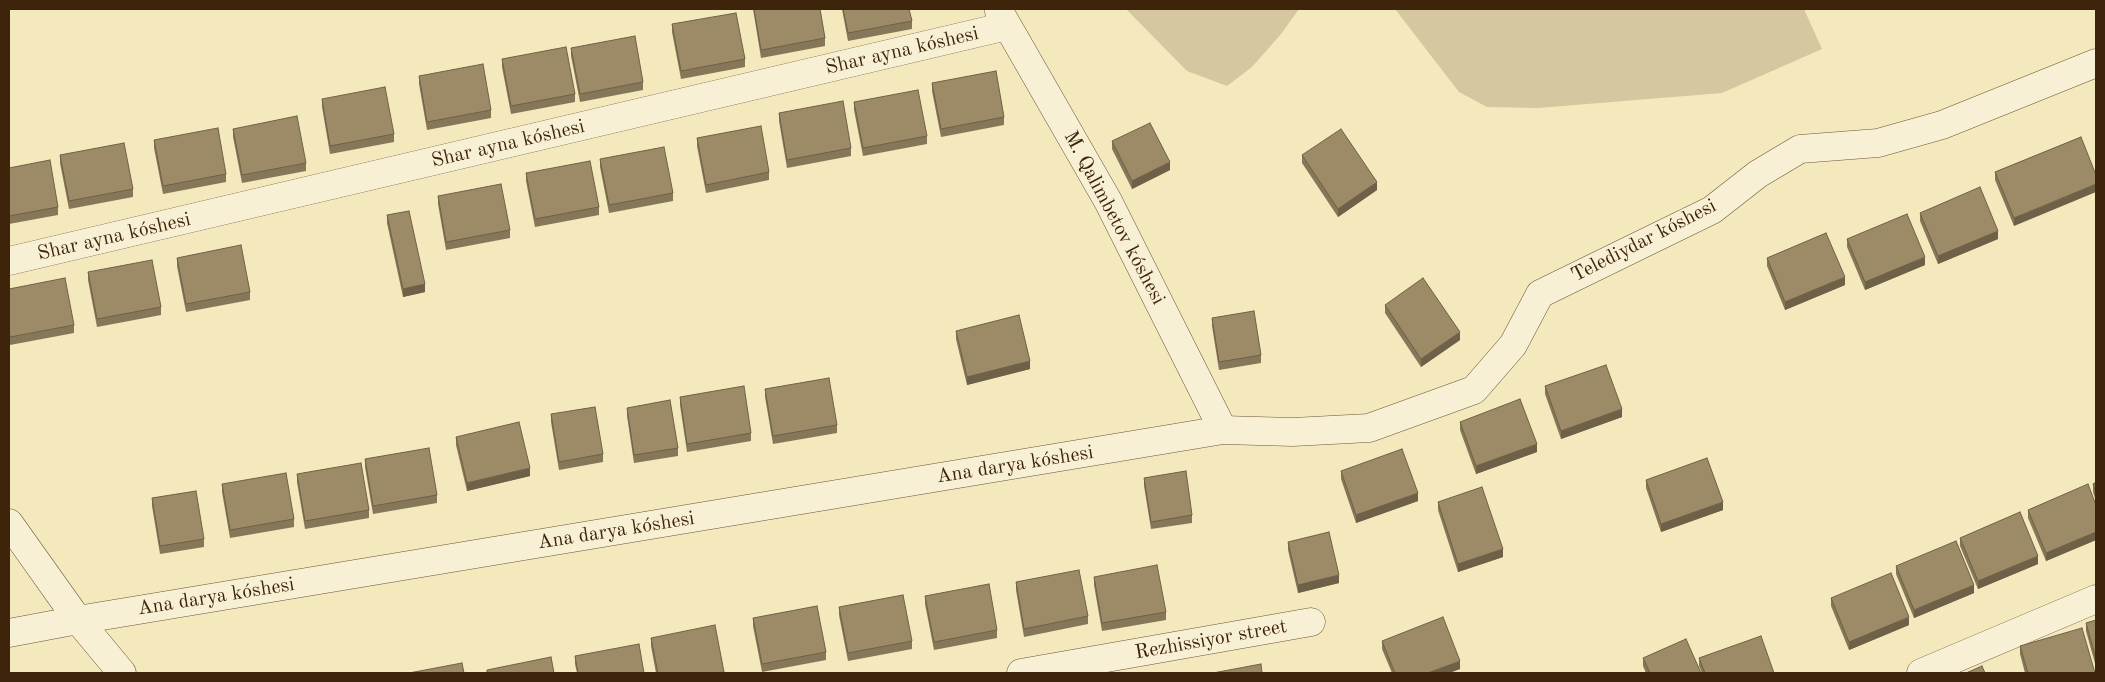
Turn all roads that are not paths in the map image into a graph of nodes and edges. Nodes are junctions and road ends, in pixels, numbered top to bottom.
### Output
1 (1003, 17) edge
2 (2096, 63) edge
3 (9, 261) edge
4 (1223, 430) junction
5 (9, 523) edge
6 (2096, 599) edge
7 (78, 620) junction
8 (1311, 622) dead end
9 (9, 633) edge
10 (122, 673) edge
11 (1021, 673) edge
12 (1921, 673) edge

1 - 3 street, Shar ayna kóshesi
1 - 4 street, M. Qalimbetov kóshesi
2 - 4 street, Telediydar kóshesi
4 - 7 street, Ana darya kóshesi
5 - 7 street
6 - 12 street
7 - 9 street, Ana darya kóshesi
7 - 10 street
8 - 11 street, Rezhissiyor street

